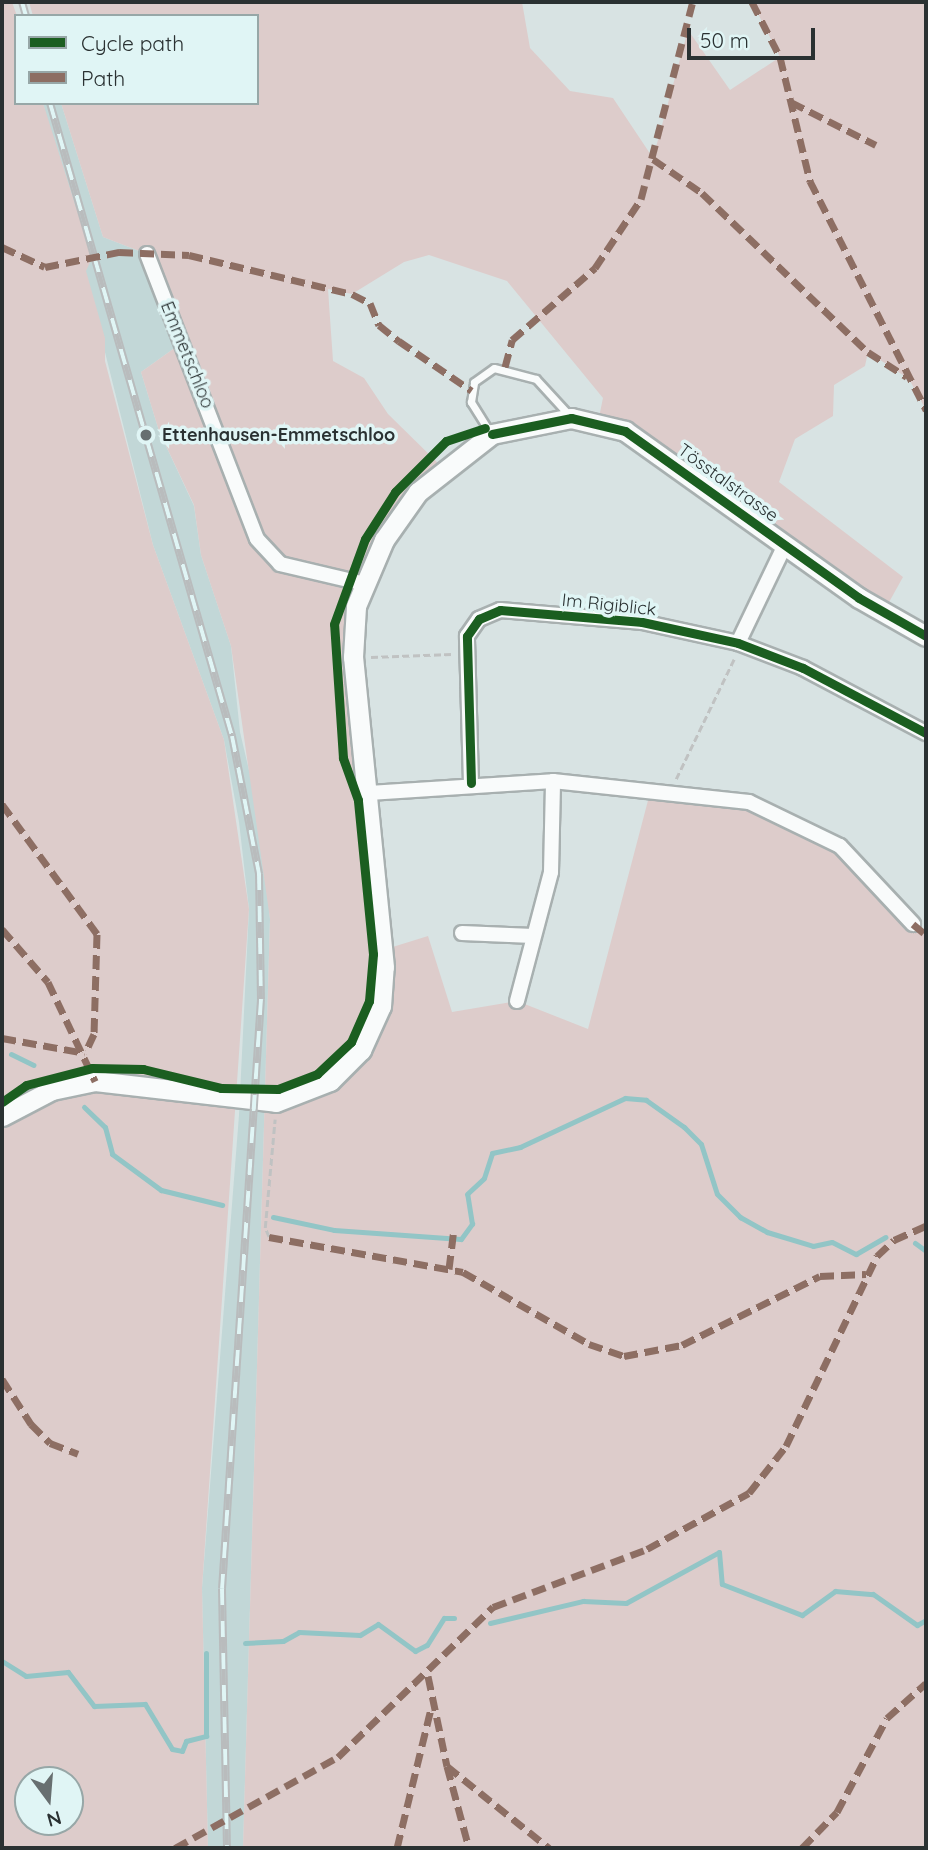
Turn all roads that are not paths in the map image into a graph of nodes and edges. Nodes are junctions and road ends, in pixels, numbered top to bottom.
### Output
1 (147, 254) dead end
2 (571, 418) junction
3 (492, 434) junction
4 (785, 545) junction
5 (365, 584) junction
6 (926, 636) edge
7 (738, 643) junction
8 (926, 733) edge
9 (553, 781) junction
10 (471, 783) junction
11 (369, 793) junction
12 (913, 925) dead end
13 (462, 933) dead end
14 (533, 936) junction
15 (517, 1001) dead end
16 (2, 1116) edge

1 - 5 street, Emmetschloo
2 - 3 main road, Tösstalstrasse
2 - 3 lane
2 - 4 main road, Tösstalstrasse
3 - 5 main road, Tösstalstrasse
4 - 6 main road, Tösstalstrasse
4 - 7 street
5 - 11 main road, Tösstalstrasse
7 - 8 street, Im Rigiblick
7 - 10 street, Im Rigiblick
9 - 10 street
9 - 12 street
9 - 14 street
10 - 11 street
11 - 16 main road, Tösstalstrasse
13 - 14 street
14 - 15 street

